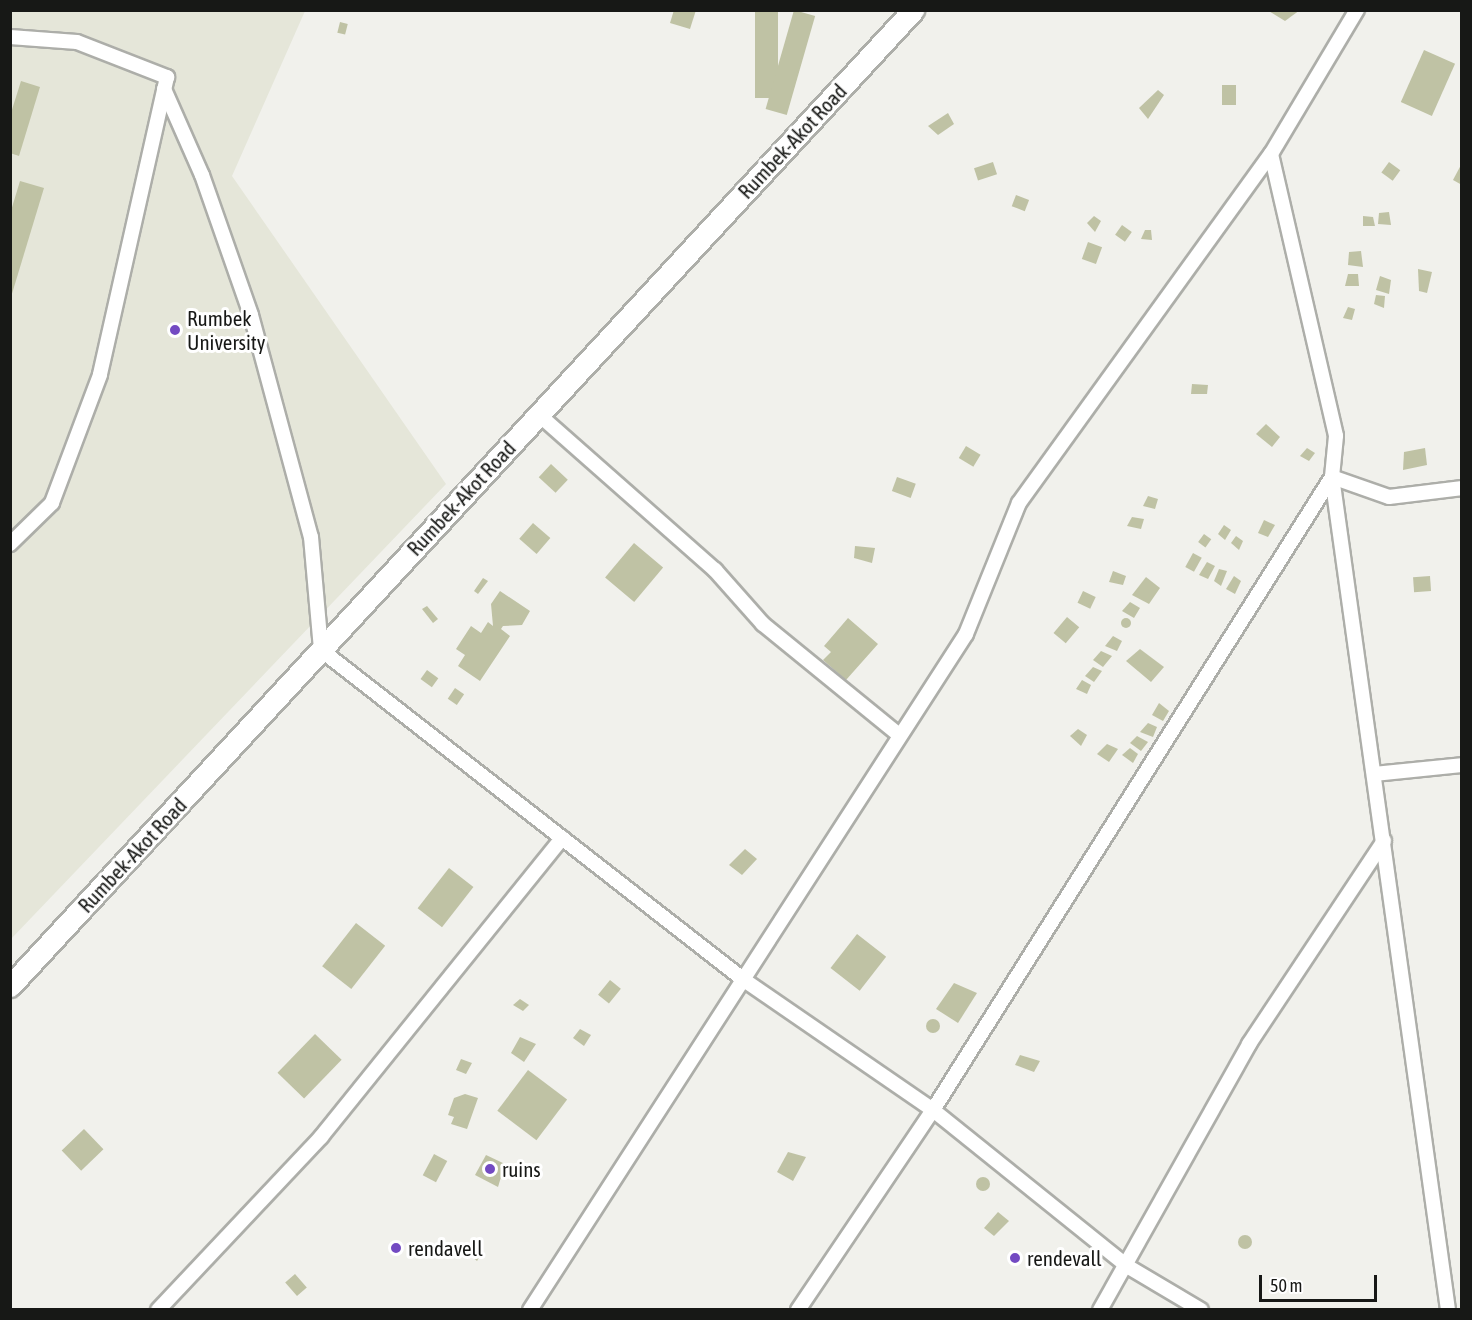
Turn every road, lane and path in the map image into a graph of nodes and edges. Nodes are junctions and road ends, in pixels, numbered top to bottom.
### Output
1 (913, 10) edge
2 (1357, 10) edge
3 (10, 37) edge
4 (164, 89) junction
5 (1271, 154) junction
6 (538, 414) junction
7 (1332, 477) junction
8 (1461, 489) edge
9 (10, 544) edge
10 (321, 650) junction
11 (898, 734) junction
12 (1461, 765) edge
13 (1374, 774) junction
14 (562, 838) junction
15 (1384, 841) junction
16 (744, 980) junction
17 (10, 986) edge
18 (933, 1110) junction
19 (1126, 1266) junction
20 (158, 1310) edge
21 (530, 1310) edge
22 (798, 1310) edge
23 (1100, 1310) edge
24 (1201, 1310) edge
25 (1448, 1310) edge

1 - 6 main road, Rumbek-Akot Road
2 - 5 street
3 - 4 street
4 - 9 street
4 - 10 street
5 - 7 street
5 - 11 street
6 - 10 main road, Rumbek-Akot Road
6 - 11 street
7 - 8 street
7 - 13 street
7 - 18 street
10 - 14 street
10 - 17 main road, Rumbek-Akot Road
11 - 16 street
12 - 13 street
13 - 15 street
14 - 16 street
14 - 20 street
15 - 19 street
15 - 25 street
16 - 18 street
16 - 21 street
18 - 19 street
18 - 22 street
19 - 23 street
19 - 24 street

